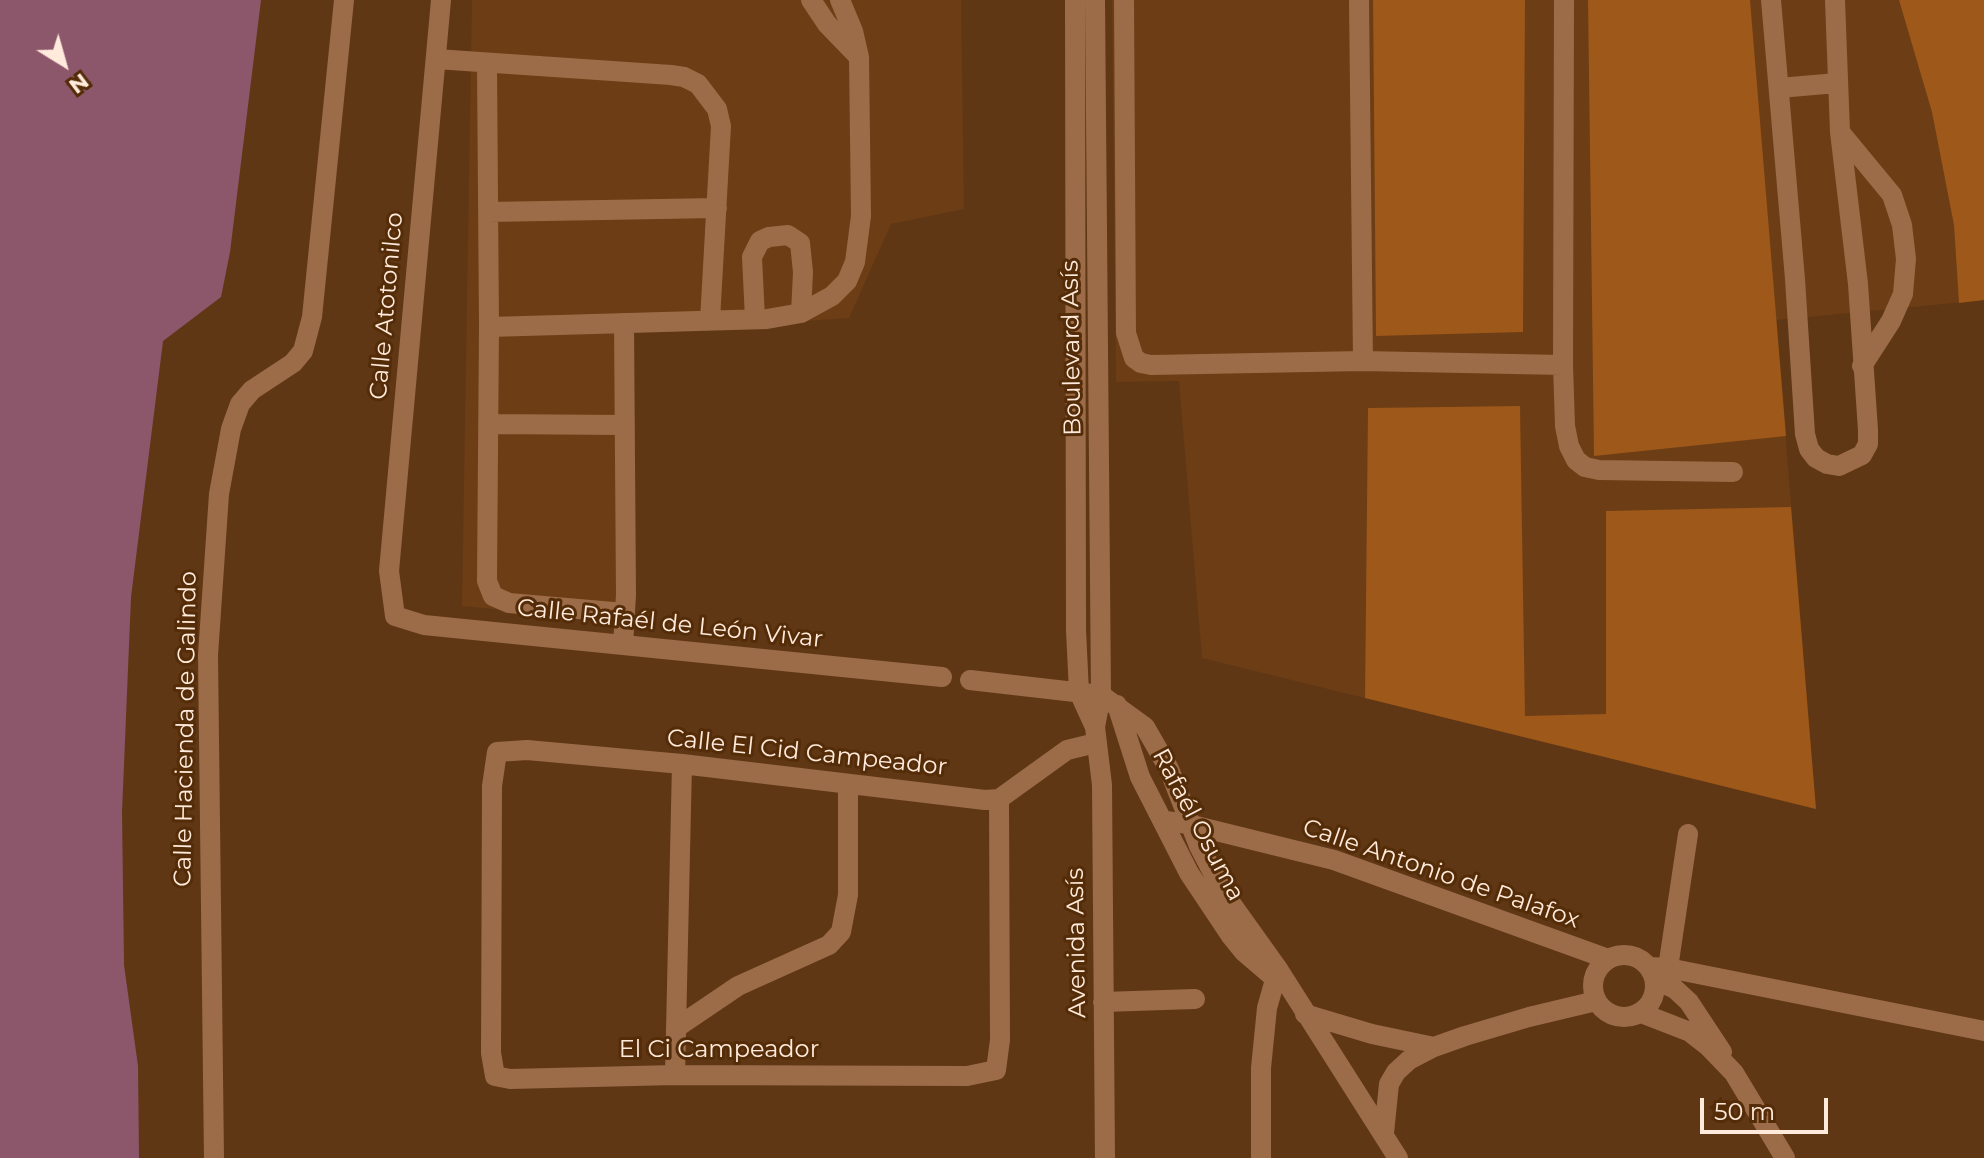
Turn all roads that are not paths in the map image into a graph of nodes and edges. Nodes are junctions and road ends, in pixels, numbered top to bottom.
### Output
1 (344, 0) edge
2 (441, 0) edge
3 (811, 0) edge
4 (840, 0) edge
5 (1075, 0) edge
6 (1095, 0) edge
7 (1124, 0) edge
8 (1359, 0) edge
9 (1564, 0) edge
10 (1771, 0) edge
11 (1835, 0) edge
12 (859, 57) junction
13 (436, 59) junction
14 (487, 63) junction
15 (1837, 83) junction
16 (1779, 88) junction
17 (1840, 132) junction
18 (717, 208) junction
19 (488, 212) junction
20 (801, 313) junction
21 (755, 319) junction
22 (710, 320) junction
23 (624, 323) junction
24 (489, 327) junction
25 (1363, 361) junction
26 (1563, 365) junction
27 (1862, 366) junction
28 (1098, 373) junction
29 (1075, 374) junction
30 (488, 424) junction
31 (625, 425) junction
32 (1733, 472) dead end
33 (1100, 513) junction
34 (1076, 515) junction
35 (625, 613) junction
36 (395, 616) joint
37 (623, 645) junction
38 (942, 677) dead end
39 (970, 680) dead end
40 (1079, 692) junction
41 (1109, 700) junction
42 (1095, 735) junction
43 (497, 752) joint
44 (682, 764) junction
45 (848, 784) junction
46 (999, 799) junction
47 (1162, 820) junction
48 (1192, 825) junction
49 (1688, 834) dead end
50 (1608, 959) junction
51 (1658, 971) junction
52 (1280, 979) junction
53 (1195, 999) dead end
54 (1596, 1001) junction
55 (1103, 1002) junction
56 (1641, 1013) junction
57 (1305, 1014) junction
58 (676, 1028) junction
59 (1984, 1031) edge
60 (1434, 1047) junction
61 (1734, 1073) junction
62 (675, 1075) junction
63 (1384, 1133) junction
64 (1106, 1156) edge
65 (214, 1158) edge
66 (1261, 1158) edge
67 (1398, 1158) edge
68 (1785, 1158) edge

1 - 65 street, Calle Hacienda de Galindo
2 - 13 street, Calle Atotonilco
3 - 12 street
4 - 12 street
5 - 29 street, Boulevard Asís
6 - 28 street, Boulevard Asís
7 - 25 street
8 - 25 street
9 - 26 street
10 - 16 street
11 - 15 street
12 - 20 street
13 - 14 street
13 - 36 street, Calle Atotonilco
14 - 18 street
14 - 19 street
15 - 16 street
15 - 17 street
16 - 27 street
17 - 27 street
17 - 27 street
18 - 19 street
18 - 22 street
19 - 24 street
20 - 21 street
20 - 21 street
21 - 22 street
22 - 23 street
23 - 24 street
23 - 31 street
24 - 30 street
25 - 26 street
26 - 32 street
28 - 29 street
28 - 33 street, Boulevard Asís
29 - 34 street, Boulevard Asís
30 - 31 street
30 - 35 street
31 - 35 street
33 - 34 street
33 - 41 street, Boulevard Asís
34 - 40 street, Boulevard Asís
35 - 37 street
36 - 37 street, Calle Rafaél de León Vivar
37 - 38 street, Calle Rafaél de León Vivar
39 - 40 street
40 - 41 street
40 - 42 street, Avenida Asís
41 - 42 street, Avenida Asís
41 - 47 street, Rafaél Osuma
41 - 48 street, Rafaél Osuma
42 - 46 street
42 - 55 street, Avenida Asís
43 - 44 street, Calle El Cid Campeador
43 - 62 street, El Ci Campeador
44 - 45 street, Calle El Cid Campeador
44 - 58 street
45 - 46 street, Calle El Cid Campeador
45 - 58 street
46 - 62 street, El Ci Campeador
47 - 48 street, Calle Antonio de Palafox
47 - 52 street, Rafaél Osuma
48 - 50 street, Calle Antonio de Palafox
48 - 52 street, Rafaél Osuma
49 - 51 street
50 - 51 street
50 - 54 street
51 - 56 street
51 - 59 street
51 - 61 street
52 - 57 street, Rafaél Osuma
52 - 66 street
53 - 55 street
54 - 56 street
54 - 60 street
55 - 64 street, Avenida Asís
56 - 61 street
57 - 60 street
57 - 63 street, Rafaél Osuma
58 - 62 street
60 - 63 street
61 - 68 street
63 - 67 street, Rafaél Osuma

